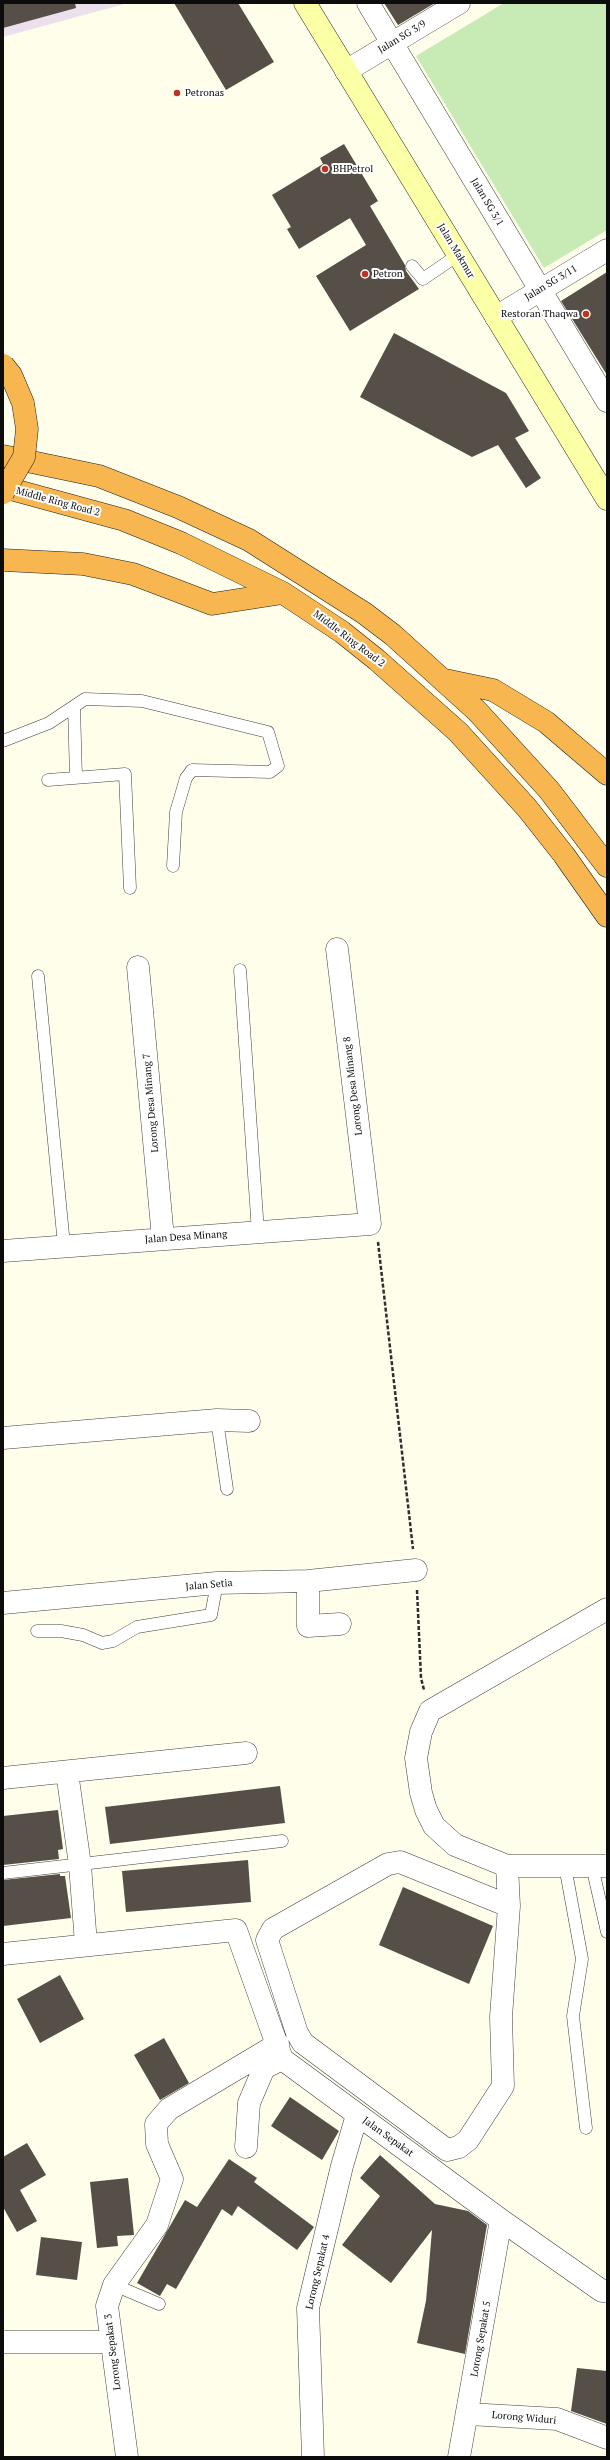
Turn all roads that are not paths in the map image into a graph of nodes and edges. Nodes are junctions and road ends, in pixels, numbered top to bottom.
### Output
1 (305, 3) edge
2 (368, 3) edge
3 (459, 3) edge
4 (392, 43) junction
5 (346, 71) junction
6 (607, 250) edge
7 (458, 255) junction
8 (412, 266) dead end
9 (540, 290) junction
10 (496, 317) junction
11 (3, 365) edge
12 (607, 401) edge
13 (3, 456) edge
14 (3, 487) edge
15 (3, 493) edge
16 (607, 499) edge
17 (3, 560) edge
18 (283, 593) junction
19 (445, 680) junction
20 (74, 707) junction
21 (3, 741) edge
22 (607, 774) edge
23 (76, 777) junction
24 (48, 780) dead end
25 (174, 866) dead end
26 (607, 866) edge
27 (130, 888) dead end
28 (607, 916) edge
29 (337, 949) dead end
30 (138, 967) dead end
31 (240, 970) dead end
32 (38, 976) dead end
33 (370, 1224) joint
34 (258, 1232) junction
35 (163, 1238) junction
36 (64, 1246) junction
37 (3, 1251) edge
38 (217, 1420) junction
39 (249, 1421) dead end
40 (3, 1438) edge
41 (227, 1489) dead end
42 (416, 1570) road end
43 (308, 1580) junction
44 (217, 1583) junction
45 (3, 1603) edge
46 (607, 1609) edge
47 (340, 1624) dead end
48 (37, 1631) dead end
49 (246, 1753) dead end
50 (67, 1772) junction
51 (3, 1778) edge
52 (282, 1842) dead end
53 (80, 1865) junction
54 (507, 1866) junction
55 (565, 1866) junction
56 (599, 1866) edge
57 (3, 1873) edge
58 (509, 1906) junction
59 (607, 1932) edge
60 (86, 1944) junction
61 (3, 1954) edge
62 (280, 2051) junction
63 (357, 2115) junction
64 (586, 2128) dead end
65 (246, 2147) dead end
66 (501, 2220) junction
67 (114, 2285) junction
68 (607, 2291) edge
69 (159, 2304) dead end
70 (3, 2342) edge
71 (111, 2342) junction
72 (468, 2414) junction
73 (607, 2438) edge
74 (127, 2457) edge
75 (313, 2457) edge
76 (459, 2457) edge

1 - 5 street, Jalan Makmur
2 - 4 street, Jalan SG 3/1
3 - 4 street, Jalan SG 3/9
4 - 5 street, Jalan SG 3/9
4 - 9 street, Jalan SG 3/1
5 - 7 street, Jalan Makmur
6 - 9 street, Jalan SG 3/11
7 - 8 lane
7 - 10 street, Jalan Makmur
9 - 10 street, Jalan SG 3/11
9 - 12 street, Jalan SG 3/1
10 - 16 street, Jalan Makmur
11 - 15 highway, bridge
13 - 19 highway
14 - 18 highway, Middle Ring Road 2
17 - 18 highway
18 - 28 highway, Middle Ring Road 2
19 - 22 highway
19 - 26 highway
20 - 21 lane
20 - 23 lane
20 - 25 lane
23 - 24 lane
23 - 27 lane
29 - 33 street, Lorong Desa Minang 8
30 - 35 street, Lorong Desa Minang 7
31 - 34 lane
32 - 36 lane
33 - 34 street, Jalan Desa Minang
34 - 35 street, Jalan Desa Minang
35 - 36 street, Jalan Desa Minang
36 - 37 street, Jalan Desa Minang
38 - 39 street
38 - 40 street
38 - 41 lane
42 - 43 street, Jalan Setia
43 - 44 street, Jalan Setia
43 - 47 street
44 - 45 street, Jalan Setia
44 - 48 lane
46 - 54 street
49 - 50 street
50 - 51 street
50 - 53 street
52 - 53 lane
53 - 57 lane
53 - 60 street
54 - 55 street
54 - 58 street
55 - 56 street
55 - 64 lane
56 - 59 lane
58 - 58 street
60 - 61 street
60 - 62 street
62 - 63 street, Jalan Sepakat
62 - 65 street
62 - 67 street, Lorong Sepakat 3
63 - 66 street, Jalan Sepakat
63 - 75 street, Lorong Sepakat 4
66 - 68 street, Jalan Sepakat
66 - 72 street, Lorong Sepakat 5
67 - 69 lane
67 - 71 street, Lorong Sepakat 3
70 - 71 street
71 - 74 street, Lorong Sepakat 3
72 - 73 street, Lorong Widuri
72 - 76 street, Lorong Sepakat 5

